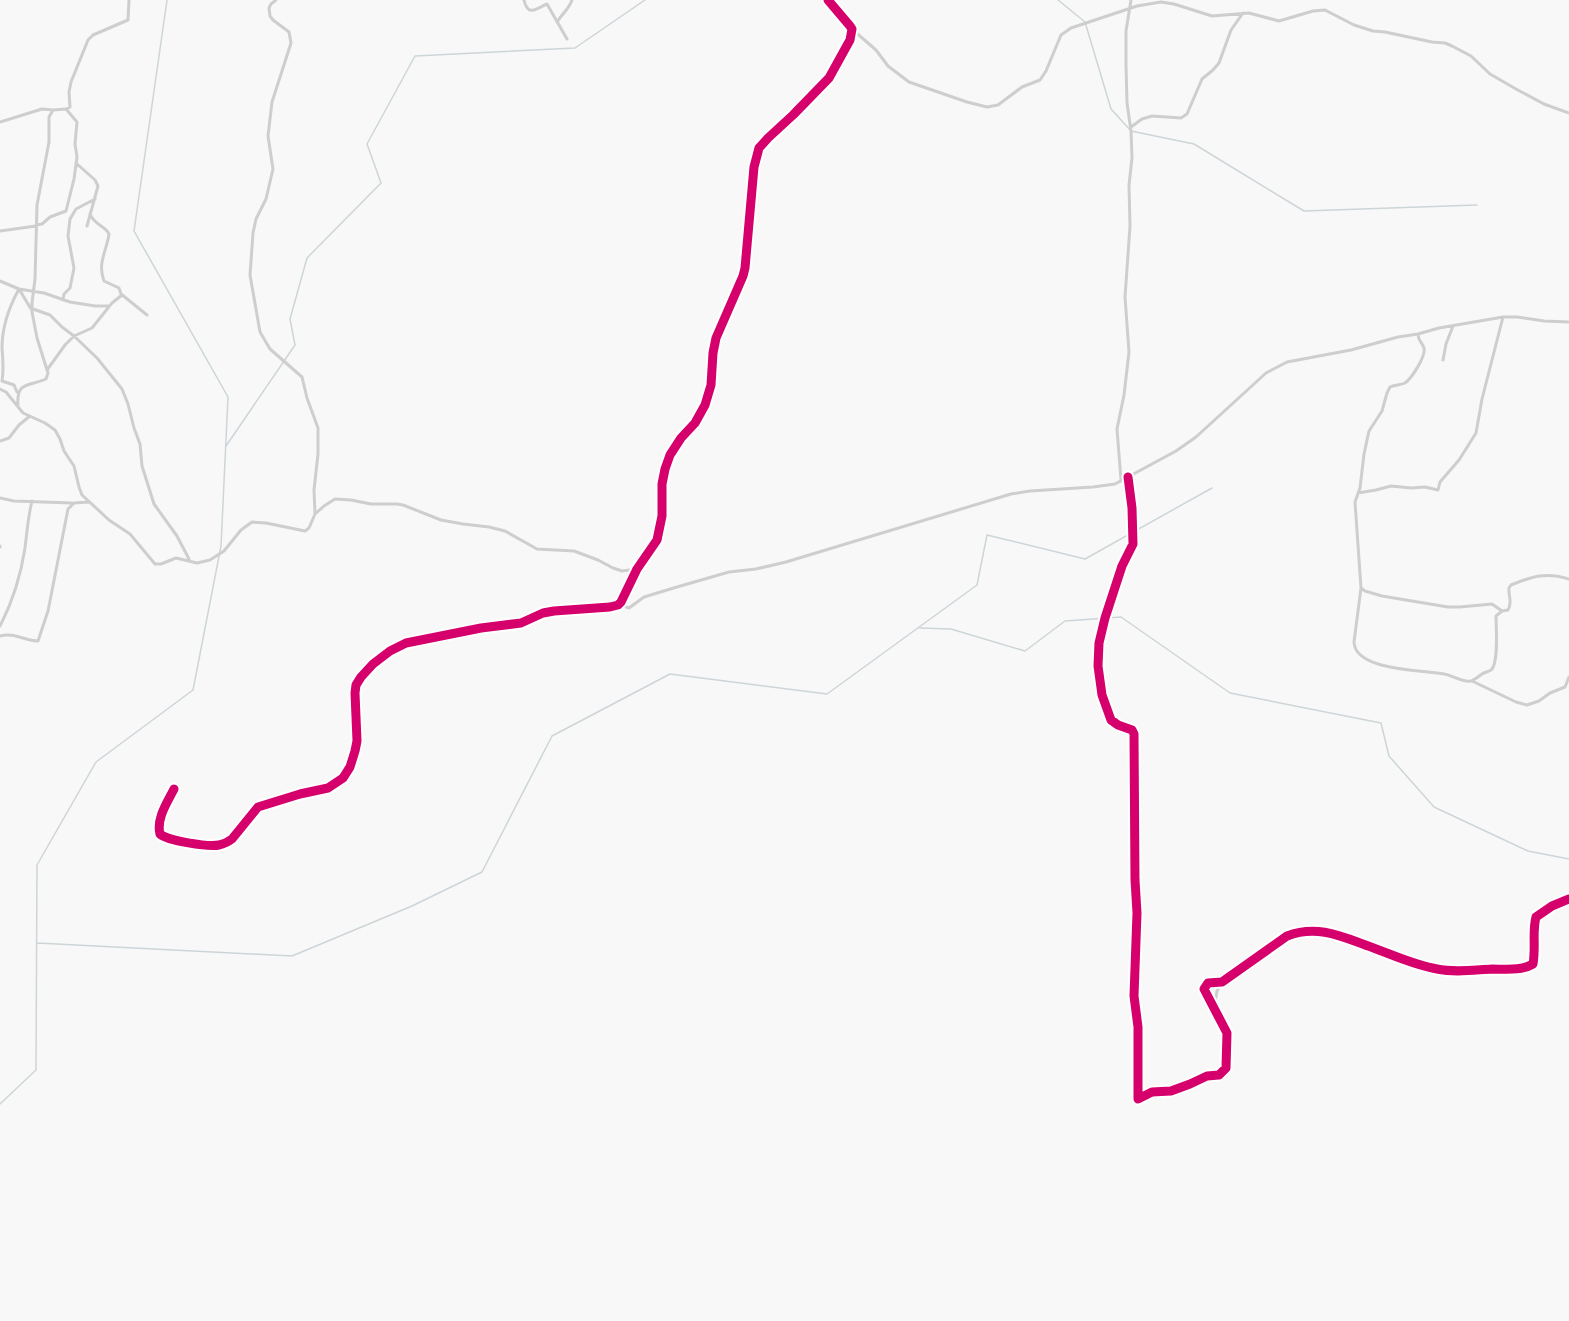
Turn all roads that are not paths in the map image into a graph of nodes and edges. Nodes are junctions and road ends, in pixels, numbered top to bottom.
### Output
1 (129, 0) edge
2 (276, 0) edge
3 (524, 0) edge
4 (572, 0) edge
5 (828, 0) edge
6 (1131, 0) edge
7 (271, 2) edge
8 (1129, 9) junction
9 (1243, 13) junction
10 (557, 22) junction
11 (852, 29) junction
12 (567, 39) dead end
13 (66, 109) junction
14 (53, 110) junction
15 (1569, 113) edge
16 (0, 122) edge
17 (1131, 127) junction
18 (76, 163) junction
19 (94, 199) junction
20 (90, 214) junction
21 (36, 225) junction
22 (87, 226) dead end
23 (0, 231) edge
24 (0, 281) edge
25 (34, 281) junction
26 (21, 290) junction
27 (33, 292) junction
28 (122, 295) junction
29 (63, 300) junction
30 (108, 306) junction
31 (32, 310) junction
32 (147, 315) dead end
33 (1503, 317) junction
34 (1569, 322) edge
35 (1453, 326) junction
36 (1418, 334) junction
37 (74, 336) junction
38 (1443, 360) dead end
39 (47, 370) junction
40 (1, 381) edge
41 (14, 385) junction
42 (23, 385) junction
43 (0, 389) edge
44 (6, 392) junction
45 (18, 394) junction
46 (18, 408) junction
47 (30, 416) junction
48 (0, 441) edge
49 (1128, 477) junction
50 (1121, 480) junction
51 (1358, 493) junction
52 (0, 498) edge
53 (32, 501) junction
54 (89, 502) junction
55 (74, 503) junction
56 (315, 514) junction
57 (190, 561) junction
58 (637, 569) junction
59 (1569, 579) edge
60 (1361, 588) junction
61 (621, 603) junction
62 (1502, 611) junction
63 (0, 626) edge
64 (0, 636) edge
65 (1569, 677) edge
66 (1472, 681) junction
67 (174, 789) dead end
68 (1569, 899) edge
69 (1222, 982) junction
70 (1214, 1008) junction

1 - 13 street
2 - 7 street
3 - 10 street
4 - 10 street
5 - 11 street
6 - 8 street
7 - 56 street
8 - 9 street
8 - 11 street
8 - 17 street
9 - 15 street
9 - 17 street
10 - 12 street
11 - 58 street
13 - 14 street
13 - 18 street
14 - 16 street
14 - 21 street
17 - 50 street
18 - 19 street
18 - 21 street
19 - 20 street
19 - 29 street
20 - 22 street
20 - 28 street
21 - 23 street
21 - 25 street
24 - 26 street
25 - 26 street
25 - 27 street
26 - 27 street
26 - 31 street
26 - 40 street
27 - 29 street
27 - 31 street
28 - 30 street
28 - 32 street
29 - 30 street
30 - 37 street
31 - 37 street
31 - 39 street
33 - 34 street
33 - 35 street
33 - 51 street
35 - 36 street
35 - 38 street
36 - 49 street
36 - 51 street
37 - 39 street
37 - 57 street
39 - 42 street
40 - 41 street
41 - 42 street
41 - 45 street
42 - 45 street
43 - 44 street
44 - 45 street
44 - 46 street
45 - 46 street
46 - 47 street
47 - 48 street
47 - 54 street
49 - 50 street
49 - 70 street
50 - 61 street
51 - 60 street
52 - 53 street
53 - 55 street
53 - 63 street
54 - 55 street
54 - 57 street
55 - 64 street
56 - 57 street
56 - 58 street
58 - 61 street
59 - 62 street
60 - 62 street
60 - 66 street
61 - 67 street
62 - 66 street
65 - 66 street
68 - 69 street
69 - 70 street
69 - 70 street

